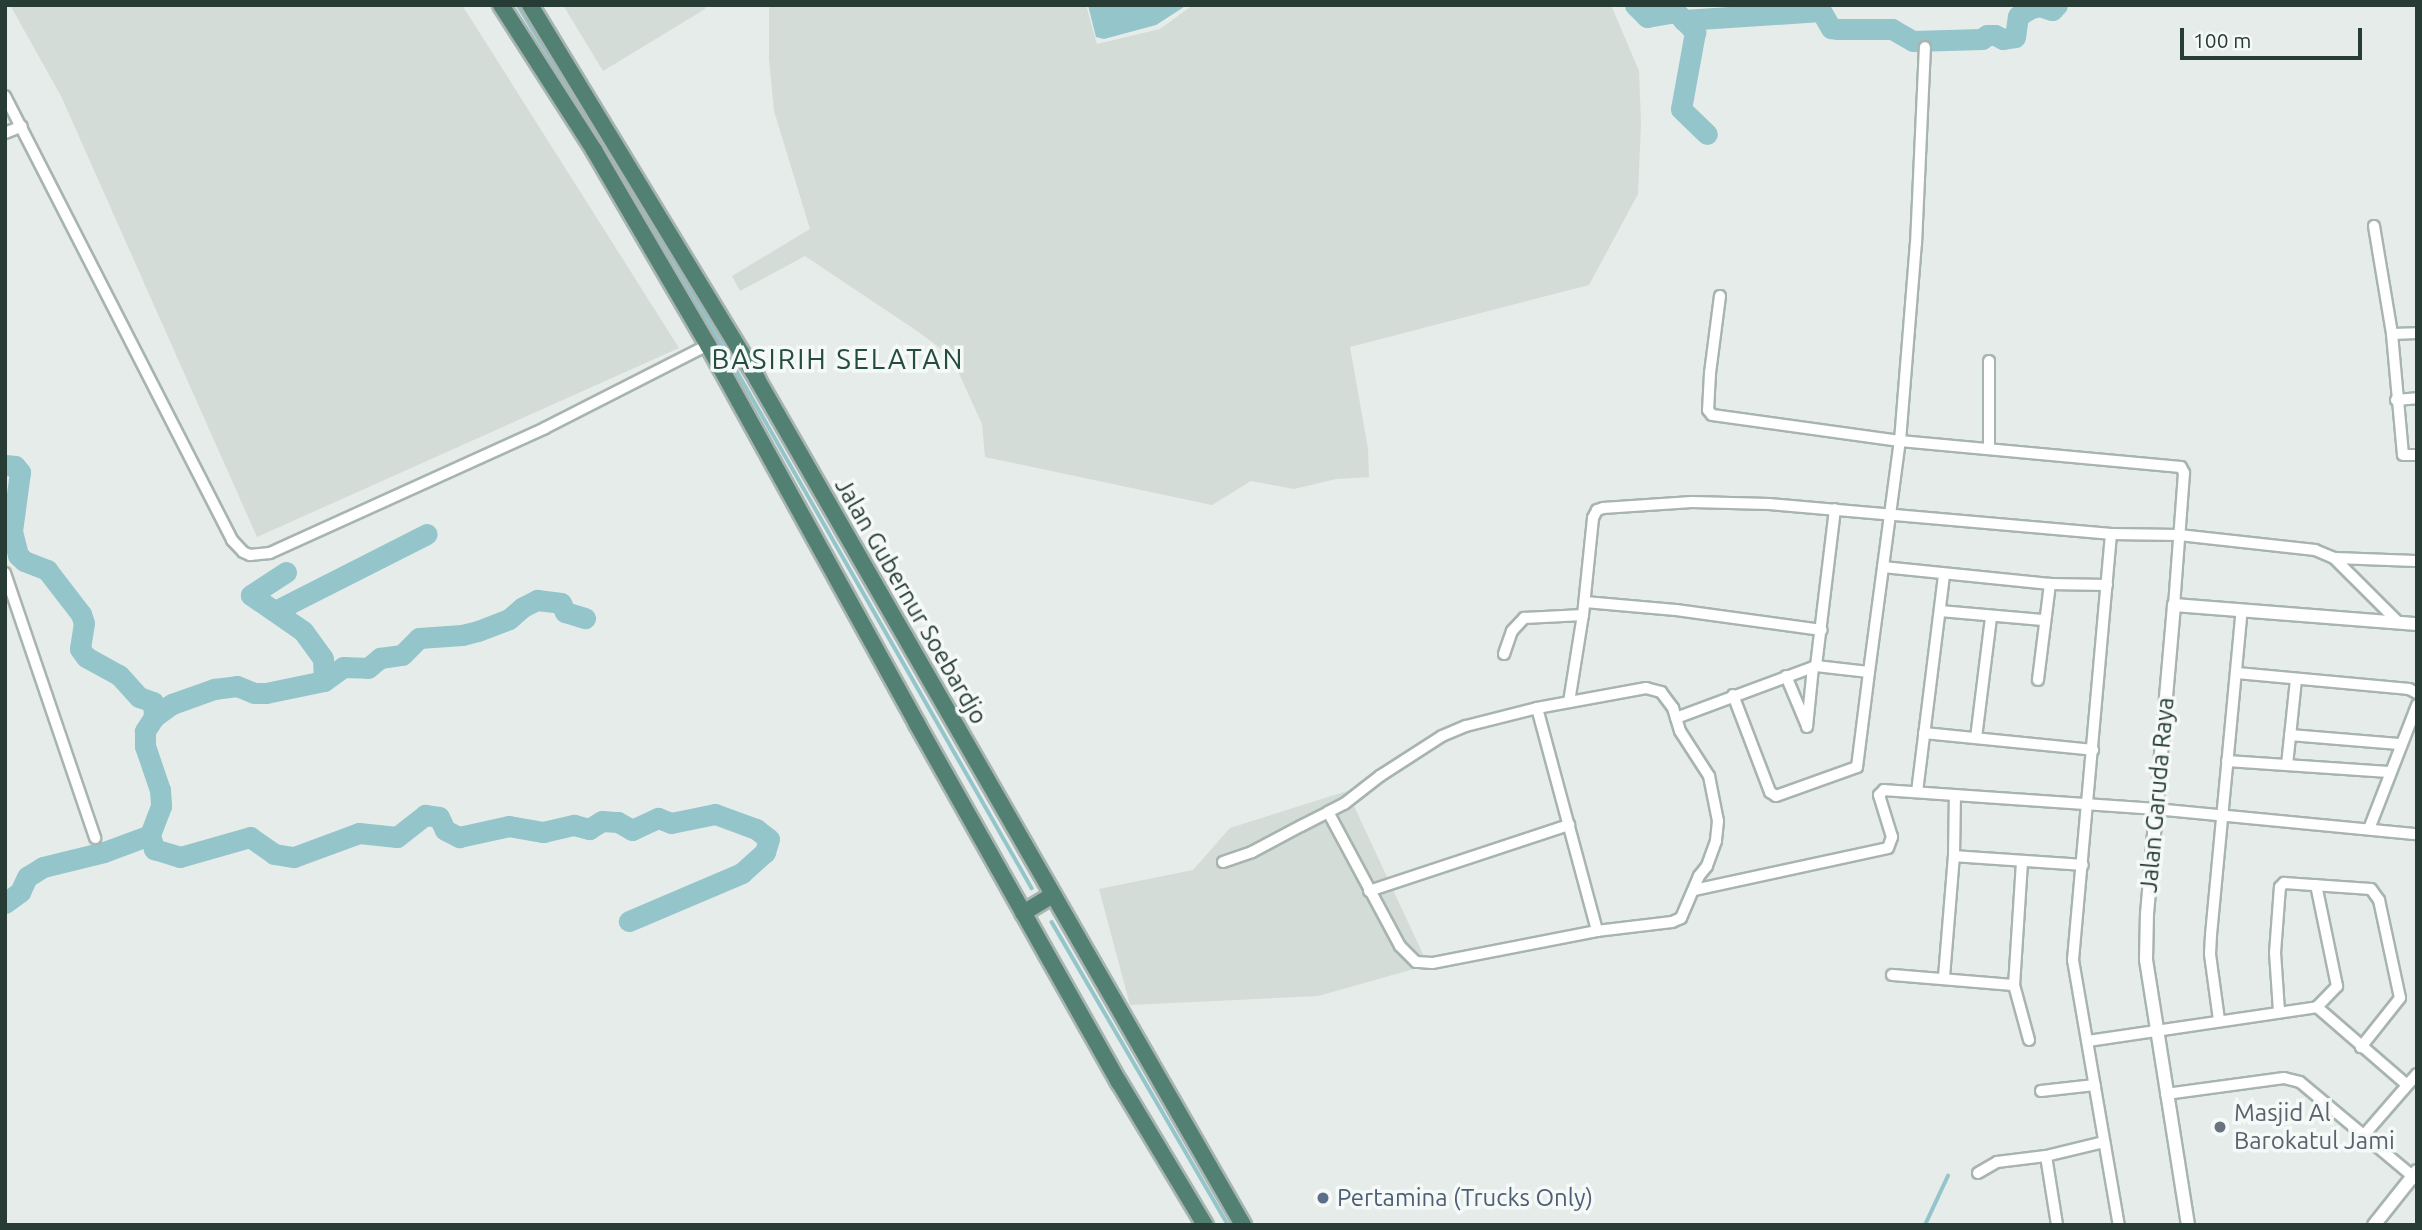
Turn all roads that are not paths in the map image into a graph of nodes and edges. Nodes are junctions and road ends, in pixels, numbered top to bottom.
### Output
1 (500, 5) edge
2 (530, 5) edge
3 (1925, 47) dead end
4 (5, 96) edge
5 (22, 126) junction
6 (5, 133) edge
7 (2374, 226) dead end
8 (1720, 296) dead end
9 (2417, 333) edge
10 (2392, 334) junction
11 (708, 345) junction
12 (1989, 361) dead end
13 (2417, 398) edge
14 (2396, 400) junction
15 (1899, 441) junction
16 (1989, 448) junction
17 (2417, 454) edge
18 (1835, 509) junction
19 (1889, 513) junction
20 (2112, 534) junction
21 (2179, 535) junction
22 (2334, 558) junction
23 (2417, 561) edge
24 (1882, 567) junction
25 (5, 573) edge
26 (1944, 575) junction
27 (2050, 583) junction
28 (2107, 585) junction
29 (1585, 602) junction
30 (2174, 605) junction
31 (2242, 610) junction
32 (1940, 611) junction
33 (1583, 615) junction
34 (1992, 617) junction
35 (2043, 620) junction
36 (2399, 623) junction
37 (2417, 624) edge
38 (1822, 630) junction
39 (1504, 654) dead end
40 (1814, 666) junction
41 (1869, 672) junction
42 (2237, 673) junction
43 (1786, 676) junction
44 (2296, 679) junction
45 (2038, 680) dead end
46 (2417, 693) edge
47 (1734, 695) junction
48 (1569, 702) junction
49 (2417, 705) edge
50 (1537, 708) junction
51 (1676, 718) junction
52 (1924, 733) junction
53 (2290, 735) junction
54 (1976, 738) junction
55 (2399, 744) junction
56 (2093, 750) junction
57 (2227, 761) junction
58 (2287, 765) junction
59 (2389, 772) junction
60 (1917, 792) junction
61 (1955, 795) junction
62 (2087, 804) junction
63 (2155, 809) junction
64 (1328, 812) junction
65 (2222, 815) junction
66 (1569, 825) junction
67 (2369, 828) junction
68 (2417, 834) edge
69 (95, 838) dead end
70 (1954, 856) junction
71 (1223, 862) dead end
72 (2022, 862) junction
73 (2082, 865) junction
74 (2316, 885) junction
75 (1694, 890) junction
76 (1369, 891) junction
77 (1053, 895) junction
78 (1023, 912) junction
79 (1597, 931) junction
80 (1892, 975) dead end
81 (1944, 976) junction
82 (2014, 985) junction
83 (2317, 1007) junction
84 (2279, 1011) junction
85 (2219, 1020) junction
86 (2156, 1030) junction
87 (2029, 1040) dead end
88 (2088, 1041) junction
89 (2361, 1047) junction
90 (2417, 1074) edge
91 (2406, 1084) junction
92 (2095, 1085) junction
93 (2041, 1091) dead end
94 (2166, 1094) junction
95 (2364, 1135) junction
96 (2104, 1142) junction
97 (2046, 1156) junction
98 (1978, 1173) dead end
99 (2415, 1176) edge
100 (1205, 1225) edge
101 (1243, 1225) edge
102 (2057, 1225) edge
103 (2119, 1225) edge
104 (2188, 1225) edge
105 (2374, 1225) edge

1 - 11 highway
2 - 77 highway, Jalan Gubernur Soebardjo
3 - 15 street
4 - 5 street
5 - 6 street
5 - 11 street
7 - 10 street
8 - 15 street
9 - 10 street
10 - 14 street
11 - 78 highway
12 - 16 street
13 - 14 street
14 - 17 street
15 - 16 street
15 - 19 street
16 - 21 street
18 - 19 street
18 - 29 street
18 - 38 street
19 - 20 street
19 - 24 street
20 - 21 street
20 - 28 street
21 - 22 street
21 - 30 street
22 - 23 street
22 - 36 street
24 - 26 street
24 - 41 street
25 - 69 street
26 - 27 street
26 - 32 street
27 - 28 street
27 - 35 street
28 - 56 street
29 - 33 street
29 - 38 street
30 - 31 street
30 - 63 street, Jalan Garuda Raya
31 - 36 street
31 - 42 street
32 - 34 street
32 - 52 street
33 - 39 street
33 - 48 street
34 - 35 street
34 - 54 street
35 - 45 street
36 - 37 street
38 - 40 street
40 - 41 street
40 - 43 street
40 - 43 street
41 - 47 street
42 - 44 street
42 - 57 street
43 - 47 street
44 - 46 street
44 - 53 street
47 - 51 street
48 - 50 street
48 - 51 street
49 - 55 street
50 - 64 street
50 - 66 street
51 - 75 street
52 - 54 street
52 - 60 street
53 - 55 street
53 - 58 street
54 - 56 street
55 - 59 street
56 - 62 street
57 - 58 street
57 - 65 street
58 - 59 street
59 - 67 street
60 - 61 street
60 - 75 street
61 - 62 street
61 - 70 street
62 - 63 street
62 - 73 street
63 - 65 street
63 - 86 street, Jalan Garuda Raya
64 - 71 street
64 - 76 street
65 - 67 street
65 - 85 street
66 - 76 street
66 - 79 street
67 - 68 street
70 - 72 street
70 - 81 street
72 - 73 street
72 - 82 street
73 - 88 street
74 - 83 street
74 - 84 street
74 - 89 street
75 - 79 street
76 - 79 street
77 - 78 highway
77 - 101 highway, Jalan Gubernur Soebardjo
78 - 100 highway
80 - 81 street
81 - 82 street
82 - 87 street
83 - 84 street
83 - 89 street
84 - 85 street
85 - 86 street
86 - 88 street
86 - 94 street, Jalan Garuda Raya
88 - 92 street
89 - 91 street
90 - 91 street
91 - 95 street
92 - 93 street
92 - 96 street
94 - 95 street
94 - 104 street, Jalan Garuda Raya
95 - 99 street
96 - 97 street
96 - 103 street
97 - 98 street
97 - 102 street
99 - 105 street

